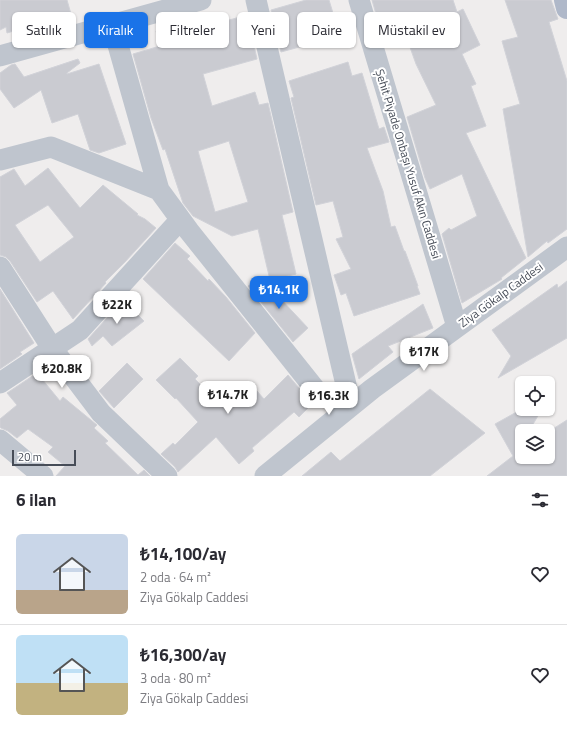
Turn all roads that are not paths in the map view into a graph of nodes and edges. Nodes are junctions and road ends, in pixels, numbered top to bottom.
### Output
1 (201, 0) edge
2 (256, 0) edge
3 (359, 0) edge
4 (565, 0) edge
5 (567, 8) edge
6 (148, 14) edge
7 (84, 32) edge
8 (119, 48) edge
9 (0, 56) edge
10 (0, 160) edge
11 (159, 190) junction
12 (180, 220) junction
13 (567, 247) edge
14 (0, 267) edge
15 (457, 327) junction
16 (52, 348) junction
17 (0, 383) edge
18 (351, 406) junction
19 (0, 440) edge
20 (274, 473) edge
21 (43, 476) edge
22 (167, 476) edge

1 - 6 street
2 - 18 street
3 - 15 street, Şehit Piyade Onbaşı Yusuf Akın Caddesi
4 - 5 main road
7 - 9 street
8 - 11 street
10 - 11 street
11 - 12 street
12 - 16 street
12 - 18 street
13 - 15 street, Ziya Gökalp Caddesi
14 - 16 street
15 - 18 street, Ziya Gökalp Caddesi
16 - 17 street
16 - 22 street
18 - 20 street, Ziya Gökalp Caddesi
19 - 21 street

